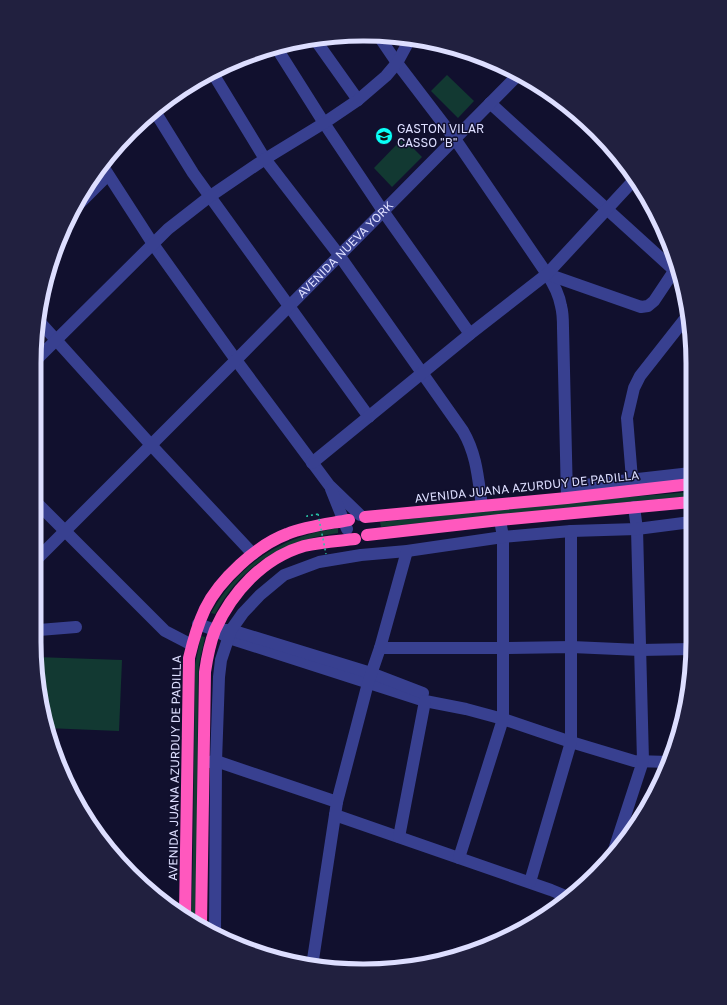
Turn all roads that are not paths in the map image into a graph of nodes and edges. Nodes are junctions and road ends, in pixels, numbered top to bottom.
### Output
1 (383, 42) edge
2 (319, 44) edge
3 (407, 44) edge
4 (279, 52) edge
5 (397, 63) junction
6 (215, 77) edge
7 (515, 78) edge
8 (358, 100) junction
9 (490, 103) junction
10 (157, 116) edge
11 (324, 123) junction
12 (455, 139) junction
13 (265, 159) junction
14 (106, 171) edge
15 (631, 183) edge
16 (95, 184) edge
17 (209, 197) junction
18 (607, 209) junction
19 (383, 211) junction
20 (153, 244) junction
21 (339, 255) junction
22 (671, 268) edge
23 (547, 274) junction
24 (673, 274) edge
25 (289, 307) junction
26 (683, 321) edge
27 (44, 326) edge
28 (470, 334) junction
29 (56, 340) junction
30 (41, 355) edge
31 (236, 360) junction
32 (422, 373) junction
33 (369, 417) junction
34 (151, 445) junction
35 (312, 463) junction
36 (686, 474) edge
37 (632, 479) junction
38 (686, 484) edge
39 (329, 485) junction
40 (567, 492) junction
41 (686, 502) edge
42 (482, 506) junction
43 (41, 507) edge
44 (634, 507) junction
45 (353, 520) junction
46 (500, 520) junction
47 (686, 523) edge
48 (637, 528) junction
49 (65, 531) junction
50 (571, 531) junction
51 (367, 535) junction
52 (503, 537) junction
53 (355, 539) junction
54 (407, 551) junction
55 (253, 554) junction
56 (41, 555) edge
57 (198, 624) junction
58 (76, 628) dead end
59 (41, 630) edge
60 (215, 630) junction
61 (230, 634) junction
62 (192, 645) junction
63 (572, 647) junction
64 (380, 648) junction
65 (503, 648) junction
66 (686, 649) edge
67 (640, 650) junction
68 (370, 678) junction
69 (425, 701) junction
70 (466, 709) junction
71 (503, 719) junction
72 (571, 742) junction
73 (643, 761) junction
74 (203, 762) junction
75 (216, 762) junction
76 (662, 762) edge
77 (337, 802) junction
78 (335, 815) junction
79 (399, 837) junction
80 (617, 840) edge
81 (459, 858) junction
82 (530, 882) junction
83 (563, 895) edge
84 (185, 911) edge
85 (201, 920) edge
86 (215, 928) edge
87 (313, 960) edge

1 - 5 street
2 - 8 street
3 - 5 street
4 - 11 street
5 - 8 street
5 - 12 street
6 - 13 street
7 - 9 street, AVENIDA NUEVA YORK
8 - 11 street
9 - 12 street, AVENIDA NUEVA YORK
9 - 18 street
10 - 17 street
11 - 13 street
11 - 19 street
12 - 19 street, AVENIDA NUEVA YORK
12 - 23 street
13 - 17 street
13 - 21 street
14 - 16 street
14 - 20 street
15 - 18 street
17 - 20 street
17 - 25 street
18 - 22 street
18 - 23 street
19 - 21 street, AVENIDA NUEVA YORK
19 - 28 street
20 - 29 street
20 - 31 street
21 - 25 street, AVENIDA NUEVA YORK
21 - 32 street
23 - 24 street
23 - 28 street
23 - 40 street
25 - 31 street, AVENIDA NUEVA YORK
25 - 33 street
26 - 37 street
27 - 29 street
28 - 32 street
29 - 30 street
29 - 34 street
31 - 34 street, AVENIDA NUEVA YORK
31 - 35 street
32 - 33 street
32 - 42 street
33 - 35 street
34 - 49 street, AVENIDA NUEVA YORK
34 - 55 street
35 - 39 street
36 - 37 street
37 - 40 street
38 - 40 highway, AVENIDA JUANA AZURDUY DE PADILLA
39 - 45 street
39 - 45 street
40 - 42 highway, AVENIDA JUANA AZURDUY DE PADILLA
41 - 44 highway
42 - 45 highway, AVENIDA JUANA AZURDUY DE PADILLA
43 - 49 street
44 - 46 highway
44 - 48 street
45 - 51 highway
45 - 53 highway
45 - 55 highway, AVENIDA JUANA AZURDUY DE PADILLA
46 - 51 highway
46 - 52 street
47 - 48 street
48 - 50 street
48 - 67 street
49 - 56 street, AVENIDA NUEVA YORK
49 - 62 street
50 - 52 street
50 - 63 street
51 - 53 highway
52 - 54 street
52 - 65 street
53 - 60 highway
54 - 61 street
54 - 64 street
55 - 57 highway, AVENIDA JUANA AZURDUY DE PADILLA
57 - 60 street
57 - 62 highway, AVENIDA JUANA AZURDUY DE PADILLA
58 - 59 street
60 - 61 street
60 - 74 highway
61 - 68 street
61 - 75 street
62 - 84 highway, AVENIDA JUANA AZURDUY DE PADILLA
63 - 65 street
63 - 67 street
63 - 72 street
64 - 65 street
64 - 68 street
65 - 71 street
66 - 67 street
67 - 73 street
68 - 69 street
68 - 70 street
68 - 77 street
69 - 70 street
69 - 79 street
70 - 71 street
71 - 72 street
71 - 81 street
72 - 73 street
72 - 82 street
73 - 76 street
73 - 80 street
74 - 75 street
74 - 85 highway
75 - 77 street
75 - 86 street
77 - 78 street
78 - 79 street
78 - 87 street
79 - 81 street
81 - 82 street
82 - 83 street

